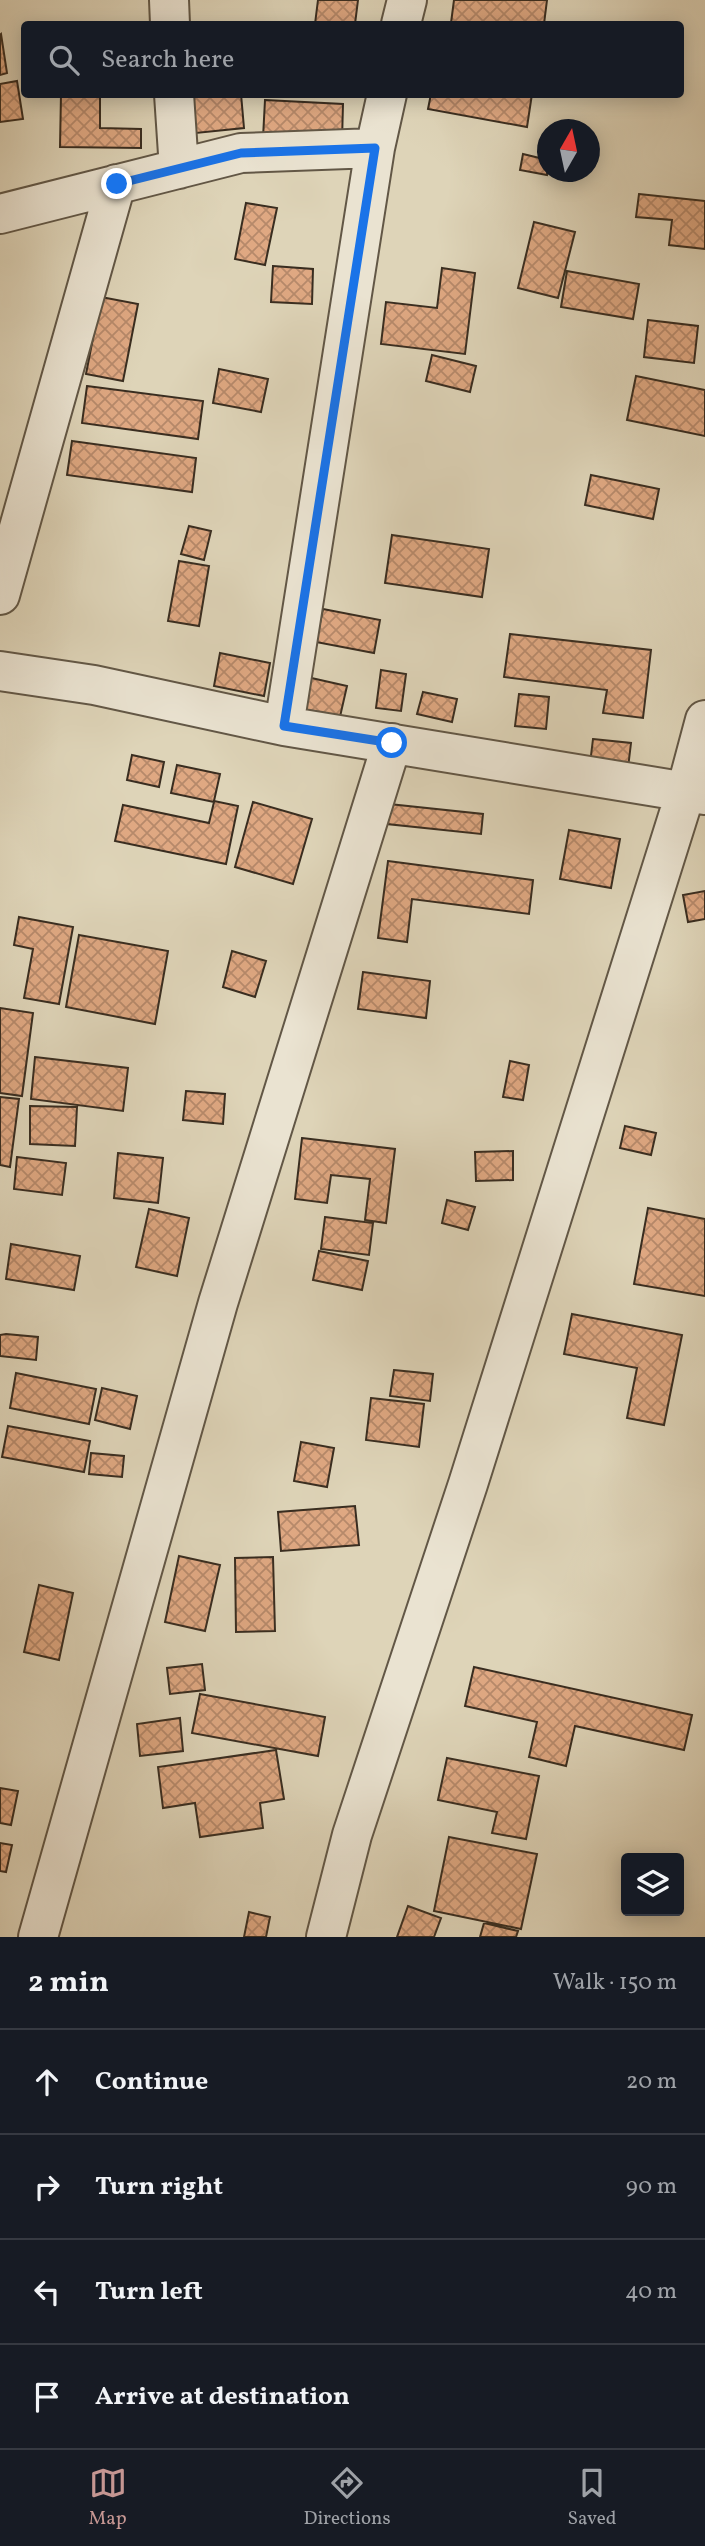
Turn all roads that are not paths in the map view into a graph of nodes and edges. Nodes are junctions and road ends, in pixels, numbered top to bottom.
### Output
1 (169, 0) edge
2 (407, 0) edge
3 (170, 21) edge
4 (402, 21) edge
5 (174, 98) edge
6 (386, 98) edge
7 (375, 148) junction
8 (179, 169) junction
9 (117, 184) junction
10 (0, 214) edge
11 (0, 595) edge
12 (0, 671) edge
13 (705, 720) edge
14 (284, 726) junction
15 (392, 743) junction
16 (695, 793) edge
17 (38, 1937) edge
18 (326, 1937) edge

1 - 3 street
2 - 4 street
5 - 8 street
6 - 7 street
7 - 8 street
7 - 14 street
8 - 9 street
9 - 10 street
9 - 11 street
12 - 14 street
13 - 16 street
14 - 15 street
15 - 16 street
15 - 17 street
16 - 18 street

